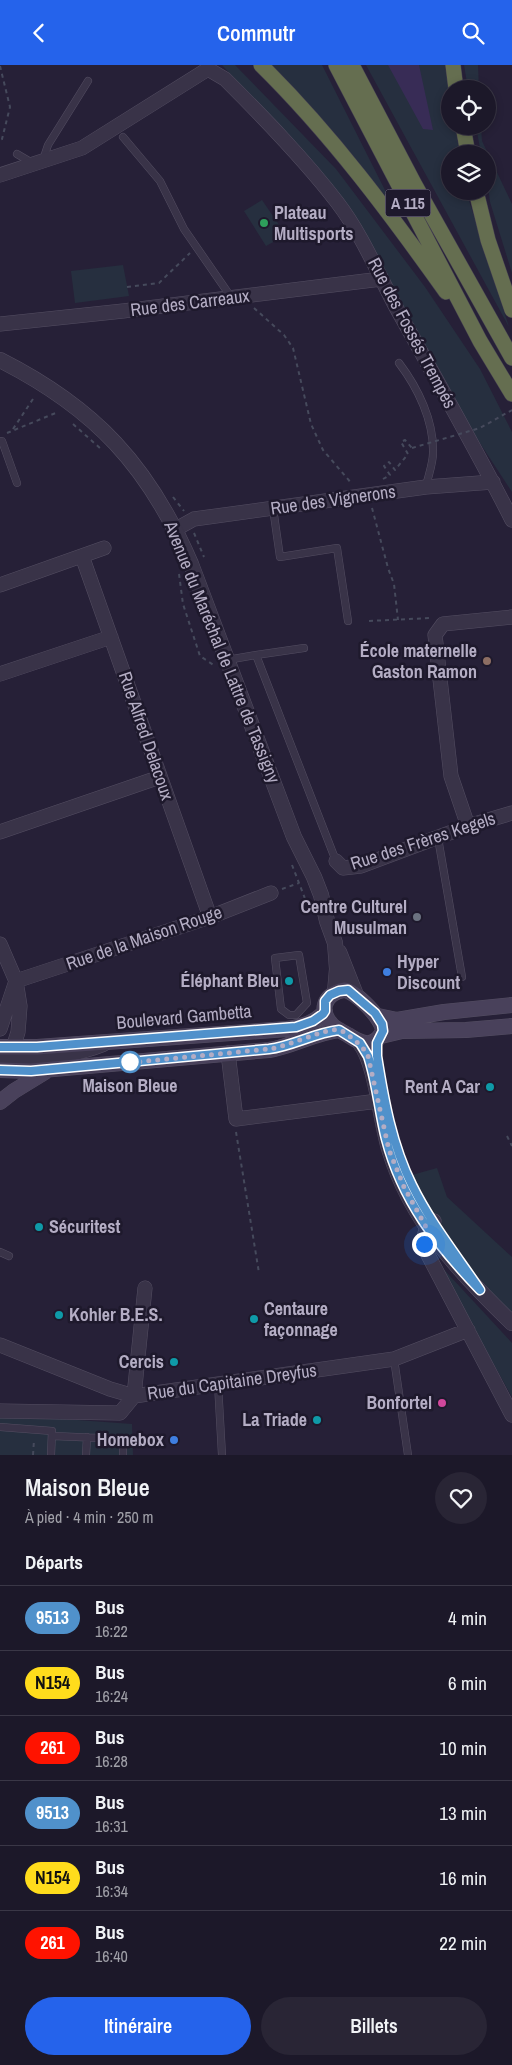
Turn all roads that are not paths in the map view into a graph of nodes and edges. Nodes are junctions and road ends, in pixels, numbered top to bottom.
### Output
1 (260, 65) edge
2 (336, 65) edge
3 (352, 65) edge
4 (452, 65) edge
5 (459, 65) edge
6 (456, 80) edge
7 (458, 80) edge
8 (88, 81) dead end
9 (123, 137) dead end
10 (38, 162) junction
11 (0, 175) edge
12 (478, 200) edge
13 (381, 279) junction
14 (234, 297) junction
15 (512, 310) edge
16 (0, 324) edge
17 (480, 341) junction
18 (512, 358) edge
19 (0, 361) edge
20 (399, 363) dead end
21 (512, 394) edge
22 (1, 441) edge
23 (493, 481) junction
24 (17, 483) dead end
25 (426, 487) junction
26 (273, 508) junction
27 (512, 520) edge
28 (176, 529) junction
29 (104, 548) dead end
30 (82, 556) junction
31 (0, 585) edge
32 (512, 617) edge
33 (348, 621) dead end
34 (111, 637) junction
35 (304, 648) dead end
36 (256, 655) junction
37 (224, 664) junction
38 (0, 674) edge
39 (160, 777) junction
40 (512, 813) edge
41 (468, 826) junction
42 (0, 832) edge
43 (294, 837) junction
44 (438, 837) junction
45 (336, 861) joint
46 (271, 893) road end
47 (210, 917) junction
48 (320, 920) junction
49 (335, 943) junction
50 (2, 952) edge
51 (462, 977) dead end
52 (16, 981) junction
53 (335, 992) junction
54 (356, 995) junction
55 (512, 1005) edge
56 (325, 1011) junction
57 (378, 1016) junction
58 (288, 1022) junction
59 (512, 1026) edge
60 (0, 1029) edge
61 (339, 1030) junction
62 (379, 1037) junction
63 (109, 1042) junction
64 (360, 1043) junction
65 (228, 1053) junction
66 (2, 1060) edge
67 (48, 1070) junction
68 (378, 1101) junction
69 (0, 1102) edge
70 (430, 1224) junction
71 (0, 1252) edge
72 (9, 1256) dead end
73 (145, 1288) dead end
74 (512, 1323) edge
75 (468, 1330) junction
76 (0, 1345) edge
77 (394, 1359) junction
78 (218, 1384) junction
79 (134, 1396) junction
80 (0, 1411) edge
81 (512, 1415) edge
82 (0, 1427) edge
83 (53, 1436) junction
84 (87, 1437) junction
85 (51, 1455) edge
86 (86, 1455) edge
87 (123, 1455) edge
88 (222, 1455) edge
89 (408, 1455) edge

1 - 17 highway
2 - 17 highway, A 115
3 - 18 highway, A 115
4 - 6 highway
5 - 7 highway
8 - 10 lane
9 - 14 lane
10 - 11 street, Rue des Fossés Trempés
10 - 13 street, Rue des Fossés Trempés
12 - 15 highway
13 - 14 street, Rue des Carreaux
13 - 23 street, Rue des Fossés Trempés
14 - 16 street, Rue des Carreaux
17 - 21 highway, A 115
19 - 28 street, Avenue du Maréchal de Lattre de Tassigny
20 - 25 lane
22 - 24 lane
23 - 25 street, Rue des Vignerons
23 - 27 street, Rue des Fossés Trempés
25 - 26 street, Rue des Vignerons
26 - 28 street, Rue des Vignerons
26 - 33 lane
28 - 37 street, Avenue du Maréchal de Lattre de Tassigny
29 - 30 street
30 - 31 street
30 - 34 street, Rue Alfred Delacoux
32 - 41 street
34 - 38 street
34 - 39 street, Rue Alfred Delacoux
35 - 36 lane
36 - 37 lane
36 - 45 lane
37 - 43 street, Avenue du Maréchal de Lattre de Tassigny
39 - 42 street
39 - 47 street, Rue Alfred Delacoux
40 - 41 street, Rue des Frères Kegels
41 - 44 street, Rue des Frères Kegels
43 - 48 street, Avenue du Maréchal de Lattre de Tassigny
43 - 48 street, Avenue du Maréchal de Lattre de Tassigny
44 - 45 street, Rue des Frères Kegels
44 - 51 lane
46 - 47 street, Rue de la Maison Rouge
47 - 52 street, Rue de la Maison Rouge
48 - 49 street, Avenue du Maréchal de Lattre de Tassigny
49 - 53 street, Avenue du Maréchal de Lattre de Tassigny
49 - 54 street
50 - 52 street
52 - 60 street
52 - 66 street
53 - 54 main road
53 - 56 main road
54 - 57 main road
55 - 57 main road
56 - 58 main road, Boulevard Gambetta
56 - 61 main road
57 - 62 main road
58 - 58 lane
58 - 63 main road, Boulevard Gambetta
59 - 62 main road
61 - 64 main road
61 - 65 main road
62 - 64 main road
62 - 70 street
63 - 66 main road, Boulevard Gambetta
63 - 66 street
64 - 68 street
65 - 67 main road
65 - 68 street
66 - 67 main road
67 - 69 main road
68 - 70 street
70 - 74 street
70 - 75 street
71 - 72 lane
73 - 79 street
75 - 77 street, Rue du Capitaine Dreyfus
75 - 81 street
76 - 79 street, Rue du Capitaine Dreyfus
77 - 78 street, Rue du Capitaine Dreyfus
77 - 89 lane
78 - 79 street, Rue du Capitaine Dreyfus
78 - 88 lane
79 - 80 street
82 - 83 lane
83 - 84 lane
83 - 85 lane
84 - 86 lane
84 - 87 lane

